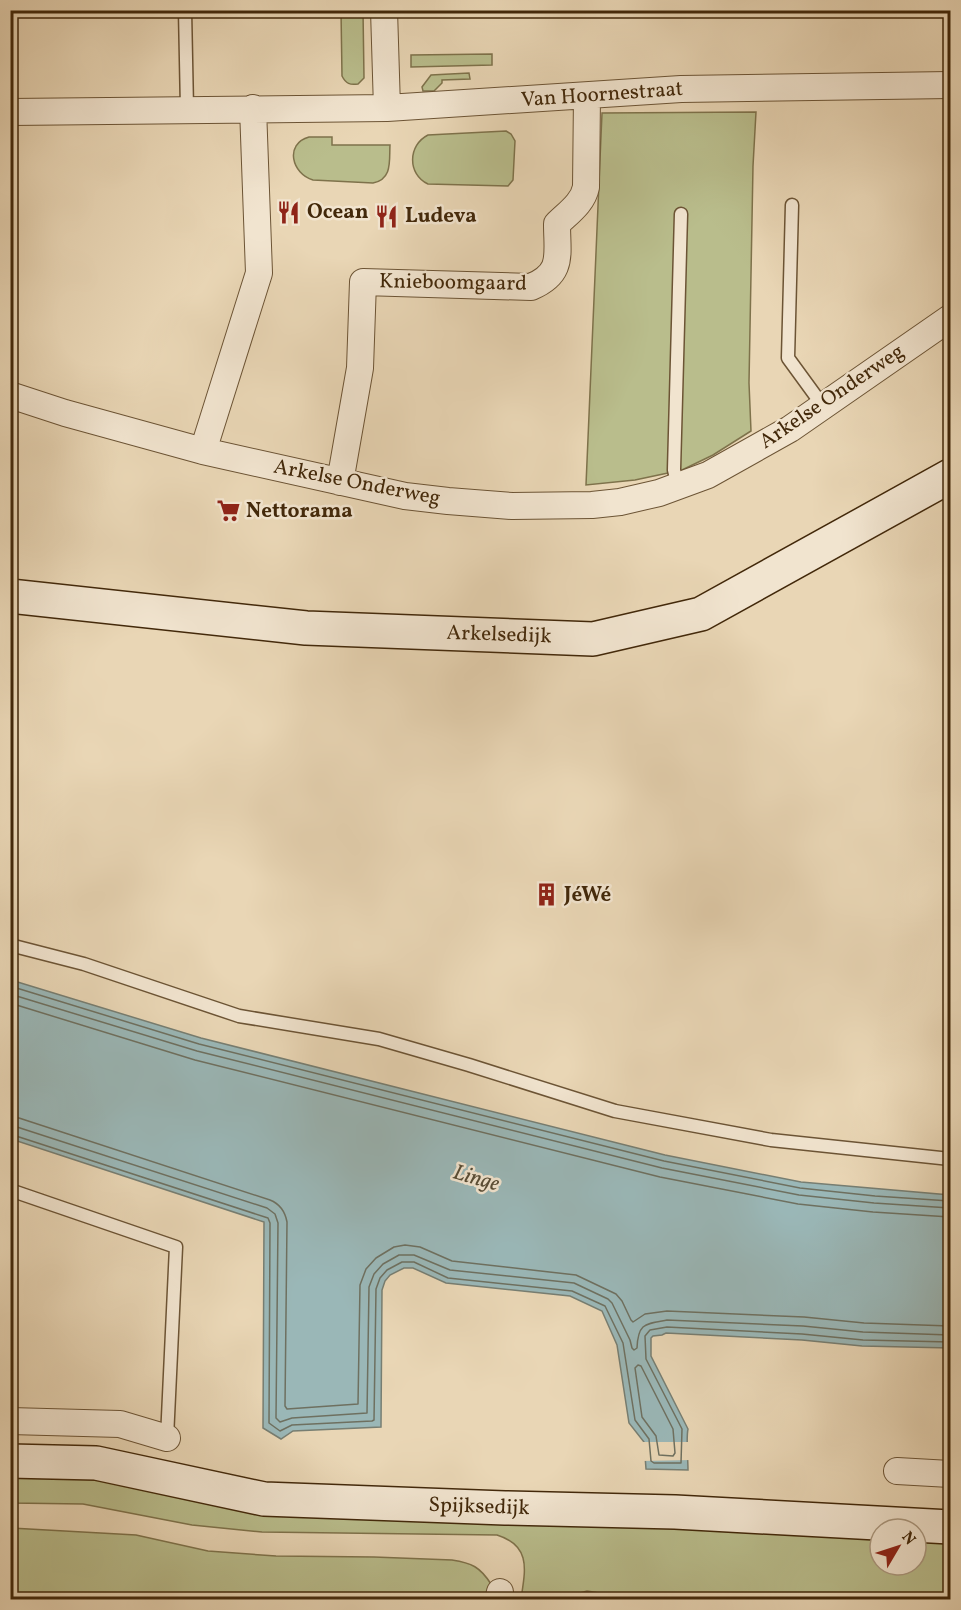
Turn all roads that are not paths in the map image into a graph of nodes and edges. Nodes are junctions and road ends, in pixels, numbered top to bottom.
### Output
1 (185, 10) edge
2 (384, 10) edge
3 (951, 85) edge
4 (587, 96) junction
5 (253, 108) junction
6 (387, 108) junction
7 (187, 110) junction
8 (10, 112) edge
9 (792, 205) dead end
10 (681, 214) dead end
11 (951, 318) edge
12 (10, 395) edge
13 (823, 406) junction
14 (202, 451) junction
15 (951, 476) edge
16 (340, 482) junction
17 (678, 487) junction
18 (10, 596) edge
19 (10, 945) edge
20 (951, 1159) edge
21 (10, 1190) edge
22 (10, 1421) edge
23 (167, 1438) joint
24 (10, 1461) edge
25 (897, 1471) dead end
26 (951, 1474) edge
27 (951, 1527) edge

1 - 7 lane
2 - 6 street
3 - 4 street, Van Hoornestraat
4 - 6 street, Van Hoornestraat
4 - 16 street, Knieboomgaard
5 - 6 street, Van Hoornestraat
5 - 7 street, Van Hoornestraat
5 - 14 street
7 - 8 street, Van Hoornestraat
9 - 13 lane
10 - 17 lane
11 - 13 street, Arkelse Onderweg
12 - 14 street, Arkelse Onderweg
13 - 17 street, Arkelse Onderweg
14 - 16 street, Arkelse Onderweg
15 - 18 main road, Arkelsedijk
16 - 17 street, Arkelse Onderweg
19 - 20 lane
21 - 23 lane
22 - 23 street
24 - 27 main road, Spijksedijk
25 - 26 street

